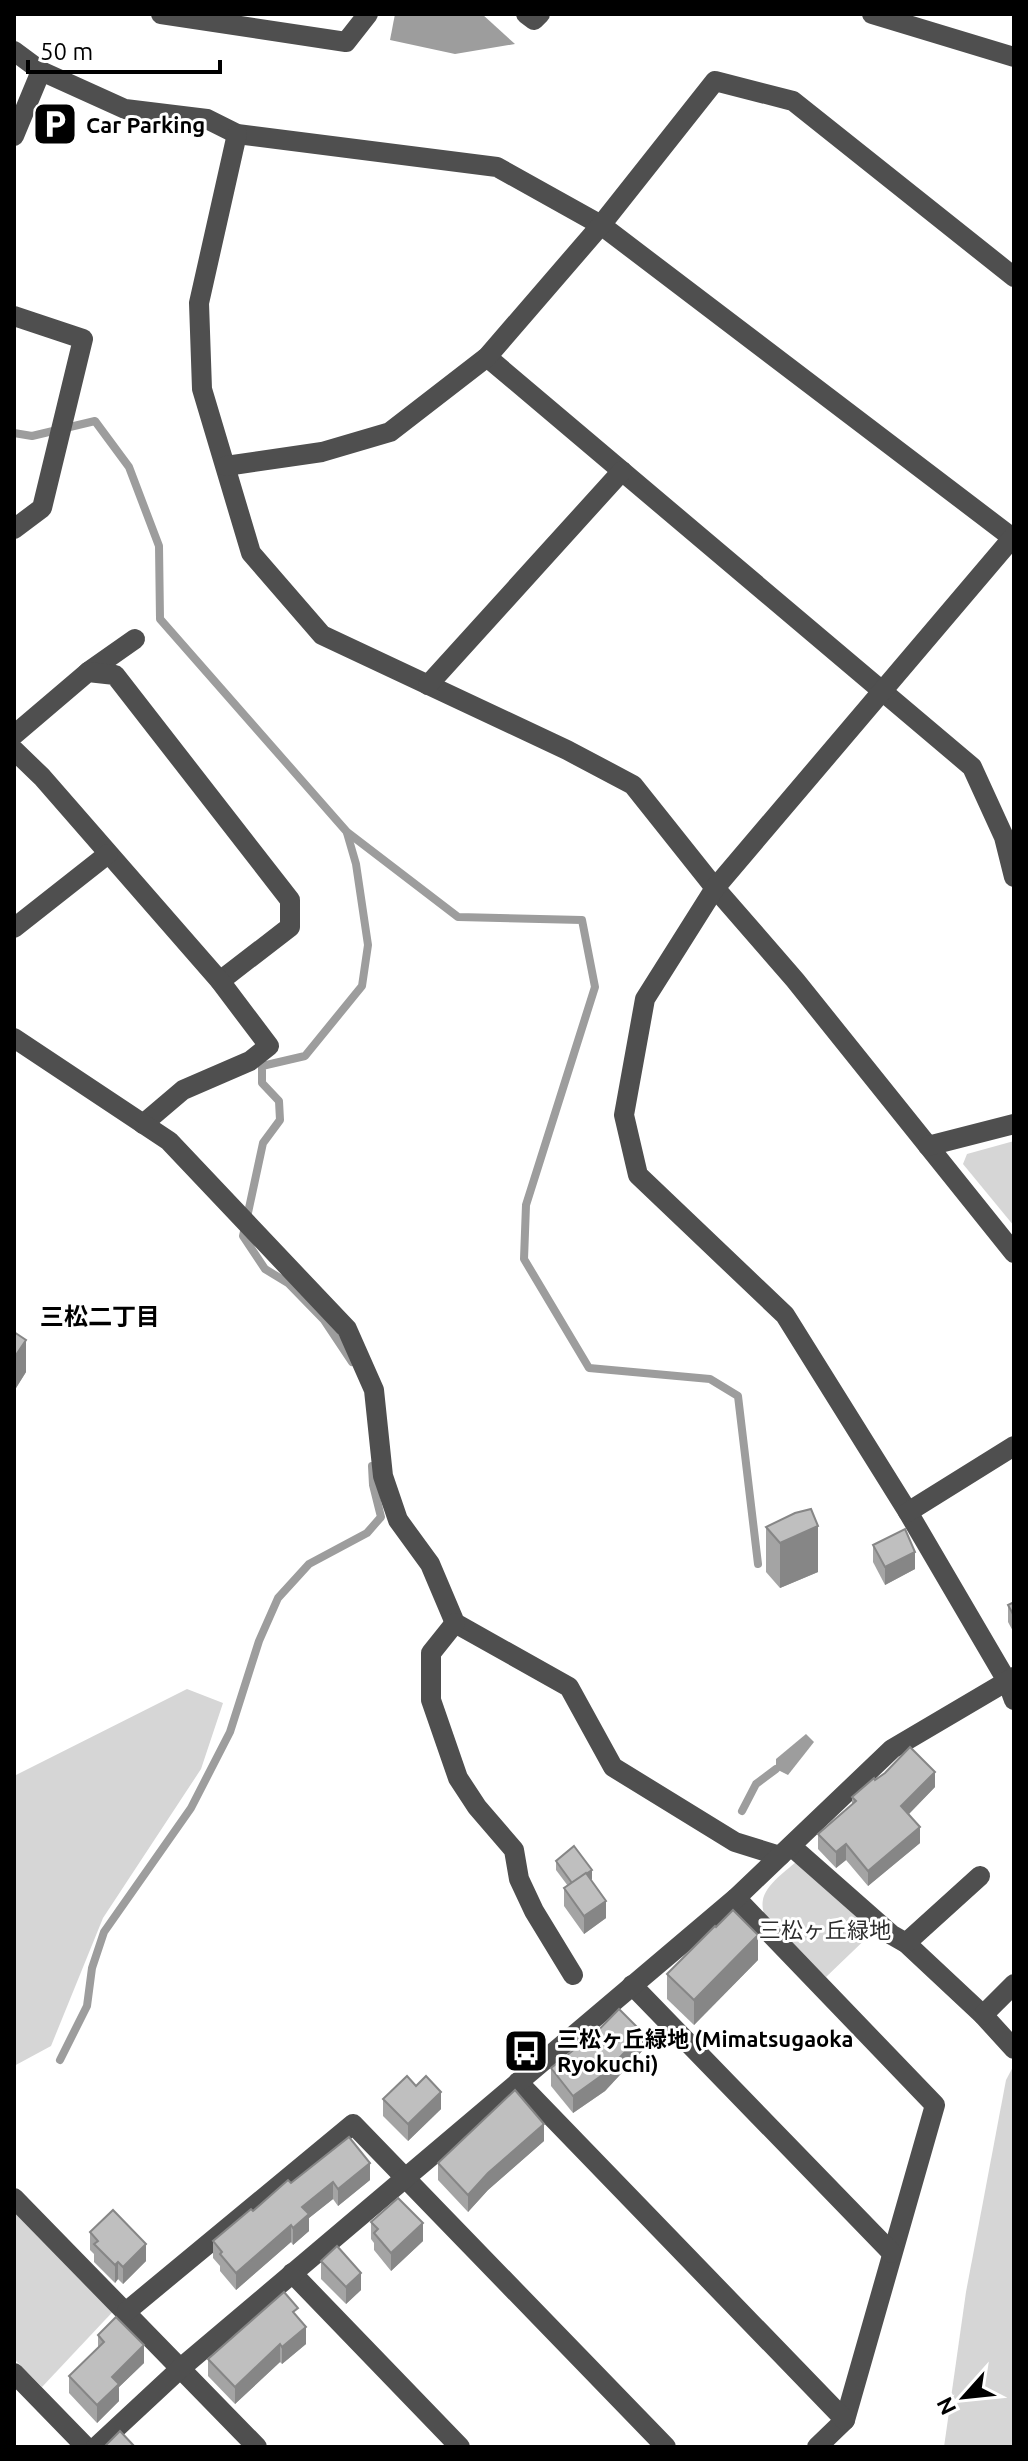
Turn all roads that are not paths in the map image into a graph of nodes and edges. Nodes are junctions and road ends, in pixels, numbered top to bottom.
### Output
1 (161, 14) edge
2 (526, 14) edge
3 (540, 14) edge
4 (872, 14) edge
5 (366, 15) edge
6 (201, 18) edge
7 (14, 51) edge
8 (1014, 57) edge
9 (41, 71) junction
10 (237, 134) junction
11 (14, 136) edge
12 (601, 225) junction
13 (1014, 277) edge
14 (14, 316) edge
15 (487, 357) junction
16 (226, 466) junction
17 (622, 471) junction
18 (14, 529) edge
19 (1014, 538) edge
20 (135, 639) dead end
21 (88, 672) junction
22 (428, 685) junction
23 (881, 691) junction
24 (14, 735) edge
25 (14, 750) edge
26 (108, 854) junction
27 (1014, 877) edge
28 (715, 888) junction
29 (14, 928) edge
30 (220, 981) junction
31 (14, 1038) edge
32 (143, 1124) junction
33 (1014, 1124) edge
34 (928, 1146) junction
35 (1014, 1253) edge
36 (1014, 1446) edge
37 (908, 1512) junction
38 (455, 1623) junction
39 (1012, 1686) edge
40 (785, 1851) junction
41 (980, 1876) dead end
42 (736, 1898) junction
43 (906, 1943) junction
44 (573, 1975) dead end
45 (1014, 1984) edge
46 (632, 1985) junction
47 (983, 2015) junction
48 (1014, 2049) edge
49 (518, 2082) junction
50 (404, 2176) junction
51 (14, 2198) edge
52 (892, 2253) junction
53 (292, 2273) junction
54 (127, 2311) junction
55 (182, 2367) junction
56 (14, 2373) edge
57 (845, 2420) junction
58 (86, 2447) edge
59 (96, 2447) edge
60 (257, 2447) edge
61 (460, 2447) edge
62 (666, 2447) edge
63 (817, 2447) edge

1 - 6 street
2 - 3 street
4 - 8 street
5 - 6 street
7 - 9 street
9 - 10 street
9 - 11 street
10 - 12 street
10 - 16 street
12 - 13 street
12 - 15 street
12 - 19 street
14 - 18 street
15 - 16 street
15 - 17 street
16 - 22 street
17 - 22 street
17 - 23 street
19 - 23 street
20 - 21 street
21 - 24 street
21 - 30 street
22 - 28 street
23 - 27 street
23 - 28 street
25 - 26 street
26 - 29 street
26 - 30 street
28 - 34 street
28 - 37 street
30 - 32 street
31 - 32 street
32 - 38 street
33 - 34 street
34 - 35 street
36 - 37 street
37 - 39 street
38 - 40 street
38 - 44 street
39 - 40 street
40 - 42 street
40 - 43 street
41 - 43 street
42 - 46 street
42 - 52 street
43 - 47 street
45 - 47 street
46 - 49 street
46 - 52 street
47 - 48 street
49 - 50 street
49 - 57 street
50 - 53 street
50 - 54 street
50 - 62 street
51 - 54 street
52 - 57 street
53 - 55 street
53 - 61 street
54 - 55 street
55 - 59 street
55 - 60 street
56 - 58 street
57 - 63 street

